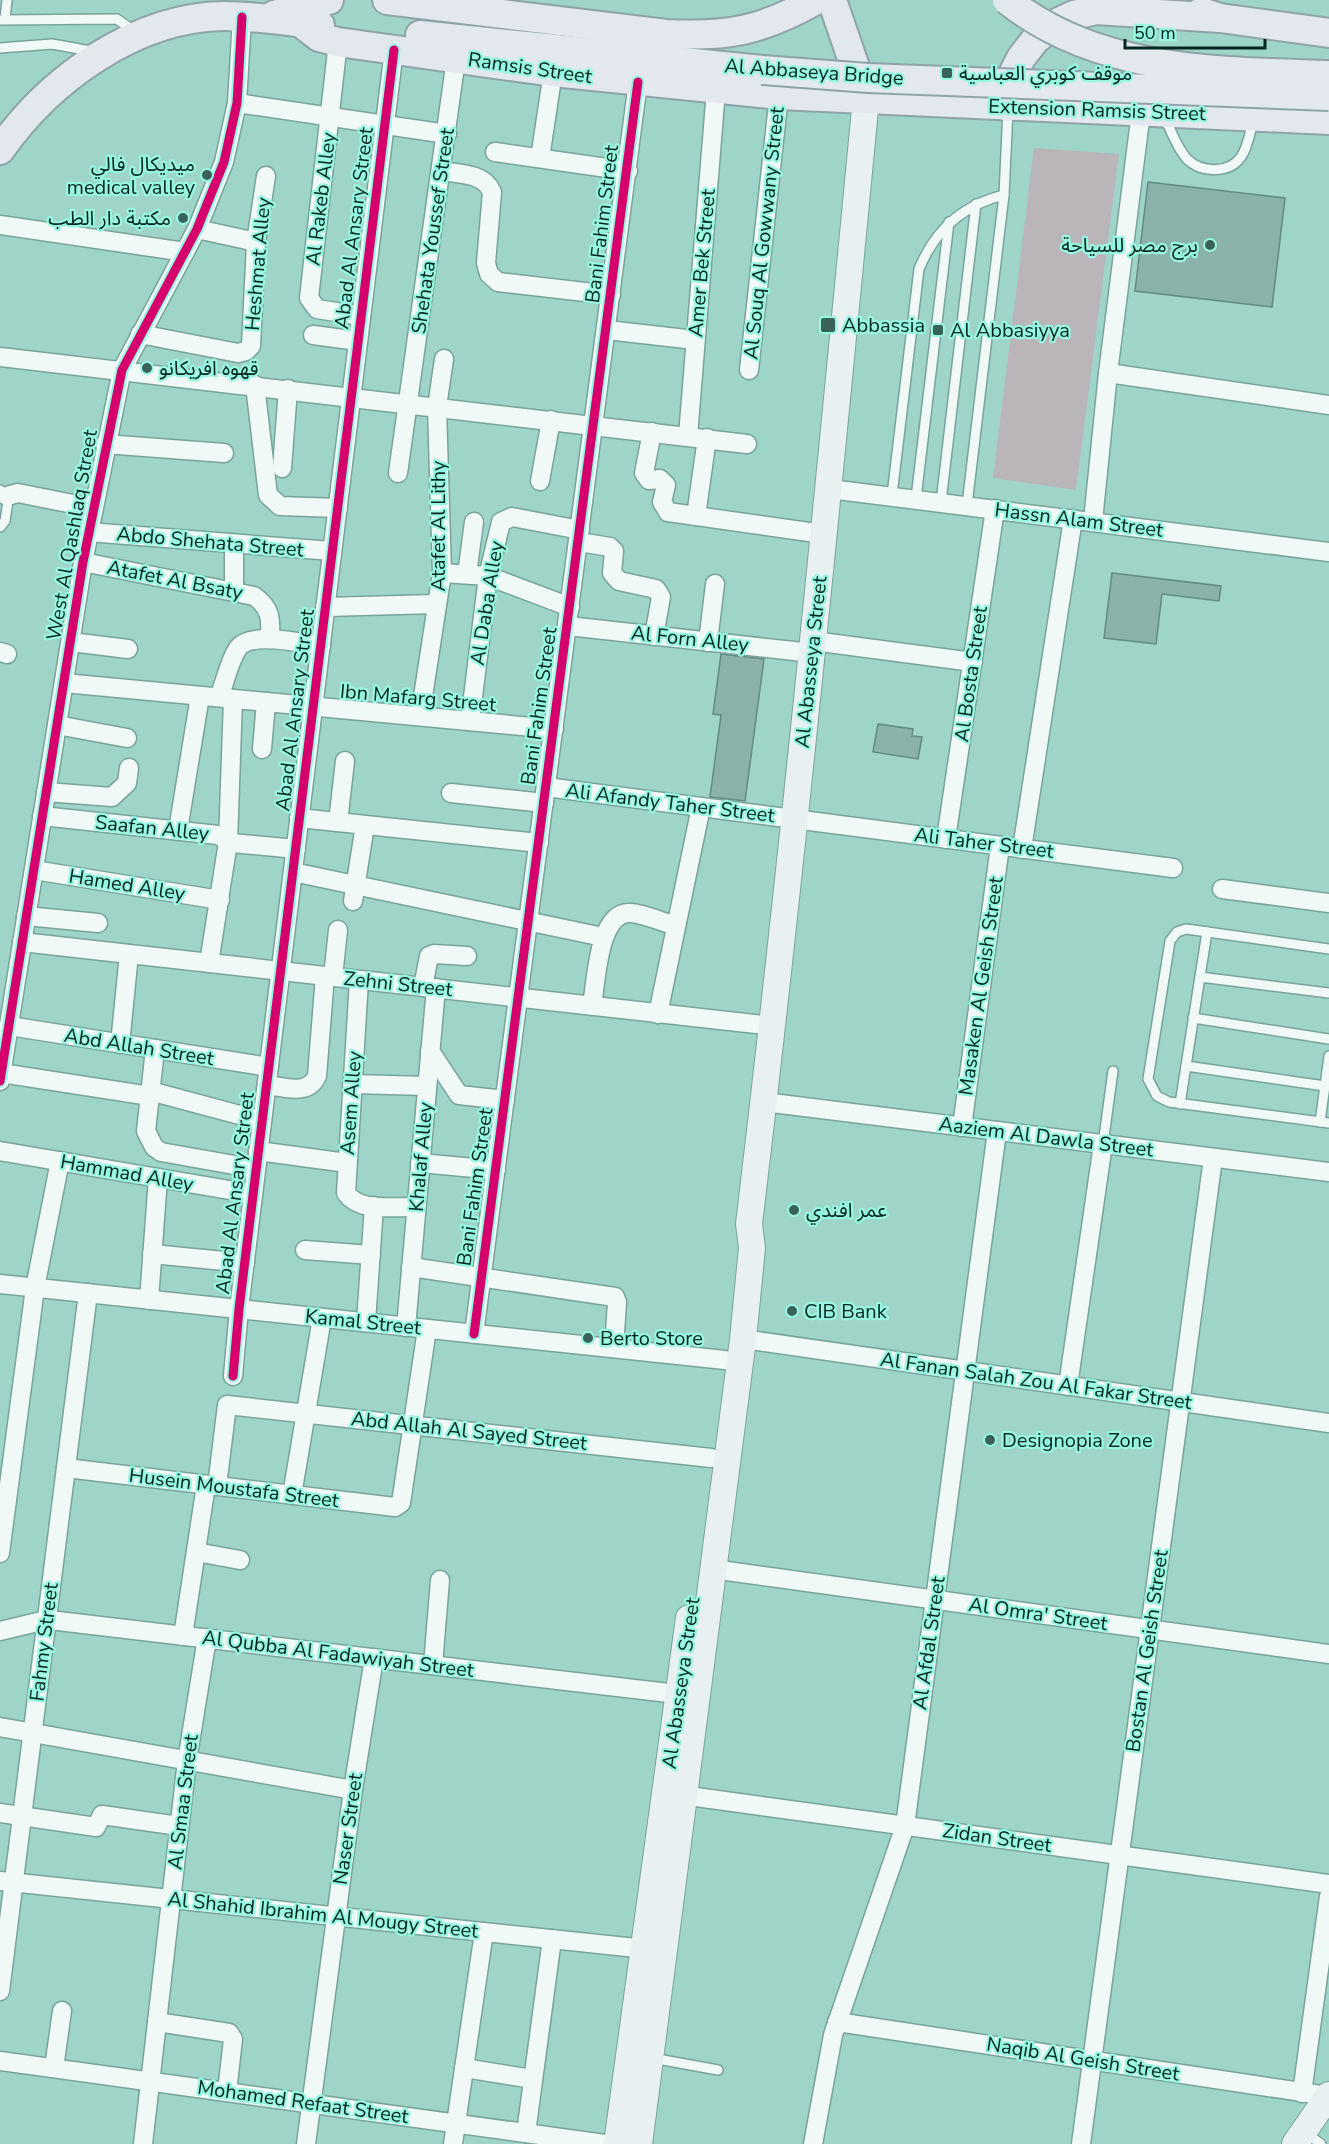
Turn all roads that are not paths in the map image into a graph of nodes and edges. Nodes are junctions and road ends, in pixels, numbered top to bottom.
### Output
1 (8, 0) edge
2 (329, 0) edge
3 (387, 0) edge
4 (816, 0) edge
5 (832, 0) edge
6 (1007, 0) edge
7 (1161, 0) edge
8 (245, 12) edge
9 (1220, 18) junction
10 (2, 20) edge
11 (301, 23) junction
12 (1329, 33) edge
13 (139, 36) junction
14 (339, 42) junction
15 (0, 48) edge
16 (394, 50) junction
17 (105, 53) junction
18 (456, 59) junction
19 (553, 72) junction
20 (1329, 75) edge
21 (638, 82) junction
22 (716, 90) junction
23 (779, 96) junction
24 (1329, 96) edge
25 (866, 99) junction
26 (237, 103) junction
27 (1008, 106) junction
28 (1152, 112) junction
29 (331, 117) junction
30 (1255, 117) junction
31 (1329, 120) edge
32 (385, 126) junction
33 (447, 134) junction
34 (0, 150) edge
35 (495, 152) dead end
36 (540, 158) junction
37 (441, 171) junction
38 (628, 171) junction
39 (266, 176) dead end
40 (1004, 195) junction
41 (976, 204) junction
42 (949, 222) junction
43 (0, 225) edge
44 (197, 229) junction
45 (256, 242) junction
46 (185, 252) junction
47 (611, 295) junction
48 (361, 315) junction
49 (607, 330) junction
50 (140, 334) junction
51 (313, 335) dead end
52 (695, 340) junction
53 (358, 341) junction
54 (0, 357) edge
55 (444, 359) dead end
56 (122, 370) junction
57 (749, 370) dead end
58 (1108, 372) junction
59 (255, 385) junction
60 (288, 389) junction
61 (352, 397) junction
62 (409, 403) junction
63 (1329, 405) edge
64 (438, 407) junction
65 (551, 420) junction
66 (594, 425) junction
67 (652, 432) junction
68 (688, 436) junction
69 (707, 438) junction
70 (105, 444) junction
71 (747, 444) dead end
72 (224, 453) dead end
73 (282, 468) dead end
74 (398, 472) dead end
75 (540, 481) dead end
76 (830, 489) junction
77 (3, 493) edge
78 (892, 495) junction
79 (916, 498) junction
80 (941, 502) junction
81 (967, 505) junction
82 (93, 508) junction
83 (338, 508) junction
84 (995, 509) junction
85 (696, 516) junction
86 (1072, 519) junction
87 (1093, 521) junction
88 (474, 522) dead end
89 (0, 527) edge
90 (88, 532) junction
91 (823, 534) junction
92 (579, 536) junction
93 (234, 543) junction
94 (332, 551) junction
95 (1329, 552) edge
96 (83, 562) junction
97 (442, 573) junction
98 (467, 574) junction
99 (488, 576) junction
100 (715, 584) dead end
101 (234, 592) junction
102 (437, 604) junction
103 (325, 607) junction
104 (570, 607) junction
105 (568, 626) junction
106 (654, 636) junction
107 (270, 639) junction
108 (71, 642) junction
109 (708, 642) junction
110 (321, 646) junction
111 (813, 647) junction
112 (128, 649) dead end
113 (973, 662) junction
114 (64, 682) junction
115 (200, 696) junction
116 (226, 698) junction
117 (266, 702) junction
118 (313, 706) junction
119 (420, 716) junction
120 (470, 721) junction
121 (57, 725) junction
122 (554, 729) junction
123 (127, 738) dead end
124 (262, 748) dead end
125 (345, 761) dead end
126 (129, 768) dead end
127 (46, 792) junction
128 (451, 793) dead end
129 (545, 795) junction
130 (701, 807) junction
131 (42, 816) junction
132 (299, 818) junction
133 (794, 819) junction
134 (338, 822) junction
135 (365, 825) junction
136 (178, 830) junction
137 (946, 839) junction
138 (228, 842) junction
139 (539, 843) junction
140 (1000, 846) junction
141 (296, 849) junction
142 (1022, 849) junction
143 (1173, 867) dead end
144 (34, 870) junction
145 (293, 872) junction
146 (1222, 889) dead end
147 (354, 893) junction
148 (220, 900) junction
149 (1329, 903) edge
150 (26, 916) junction
151 (529, 920) junction
152 (98, 923) dead end
153 (676, 927) junction
154 (338, 930) dead end
155 (1207, 932) junction
156 (603, 937) junction
157 (22, 942) junction
158 (1329, 949) edge
159 (129, 954) junction
160 (467, 956) dead end
161 (209, 963) junction
162 (281, 971) junction
163 (1200, 976) junction
164 (329, 977) junction
165 (359, 980) junction
166 (429, 988) junction
167 (1329, 993) edge
168 (518, 998) junction
169 (592, 1006) junction
170 (658, 1014) junction
171 (1193, 1018) junction
172 (9, 1026) junction
173 (773, 1026) junction
174 (1329, 1039) edge
175 (120, 1044) junction
176 (155, 1049) junction
177 (430, 1051) junction
178 (1329, 1056) edge
179 (1186, 1066) junction
180 (1113, 1071) dead end
181 (268, 1076) junction
182 (1, 1077) edge
183 (352, 1084) junction
184 (427, 1086) junction
185 (1325, 1086) junction
186 (150, 1093) junction
187 (505, 1100) junction
188 (764, 1102) junction
189 (1180, 1104) junction
190 (262, 1121) junction
191 (1325, 1123) edge
192 (962, 1127) junction
193 (997, 1131) junction
194 (1103, 1144) junction
195 (0, 1151) edge
196 (1213, 1158) junction
197 (257, 1160) junction
198 (60, 1161) junction
199 (347, 1163) junction
200 (420, 1163) junction
201 (496, 1170) junction
202 (1329, 1172) edge
203 (158, 1178) junction
204 (253, 1194) junction
205 (374, 1206) junction
206 (416, 1207) junction
207 (749, 1224) junction
208 (305, 1250) dead end
209 (153, 1254) junction
210 (371, 1255) junction
211 (245, 1263) junction
212 (411, 1267) junction
213 (481, 1277) junction
214 (0, 1284) edge
215 (35, 1288) junction
216 (88, 1293) junction
217 (149, 1300) junction
218 (239, 1309) junction
219 (322, 1318) junction
220 (366, 1322) junction
221 (406, 1326) junction
222 (427, 1329) junction
223 (474, 1334) junction
224 (742, 1339) junction
225 (614, 1348) junction
226 (725, 1360) junction
227 (965, 1371) junction
228 (233, 1376) dead end
229 (1068, 1386) junction
230 (1180, 1402) junction
231 (307, 1413) junction
232 (1329, 1423) edge
233 (412, 1425) junction
234 (711, 1458) junction
235 (66, 1468) junction
236 (212, 1485) junction
237 (292, 1495) junction
238 (196, 1552) junction
239 (0, 1553) edge
240 (240, 1560) dead end
241 (712, 1569) junction
242 (440, 1580) dead end
243 (935, 1599) junction
244 (46, 1620) junction
245 (1150, 1629) junction
246 (0, 1631) edge
247 (183, 1636) junction
248 (207, 1638) junction
249 (1329, 1654) edge
250 (374, 1658) junction
251 (433, 1665) junction
252 (677, 1694) junction
253 (0, 1727) edge
254 (33, 1733) junction
255 (187, 1761) junction
256 (353, 1790) junction
257 (675, 1794) junction
258 (0, 1813) edge
259 (22, 1817) junction
260 (179, 1826) junction
261 (904, 1826) junction
262 (1120, 1855) junction
263 (7, 1882) edge
264 (1329, 1884) edge
265 (1329, 1896) edge
266 (171, 1899) junction
267 (336, 1916) junction
268 (484, 1932) junction
269 (552, 1939) junction
270 (646, 1948) junction
271 (0, 1991) edge
272 (62, 2011) dead end
273 (157, 2022) junction
274 (837, 2022) junction
275 (651, 2057) junction
276 (0, 2061) edge
277 (1092, 2061) junction
278 (54, 2068) junction
279 (464, 2068) junction
280 (718, 2070) dead end
281 (533, 2079) junction
282 (151, 2081) junction
283 (227, 2092) junction
284 (1302, 2093) junction
285 (1329, 2096) edge
286 (311, 2103) junction
287 (456, 2123) junction
288 (535, 2137) edge
289 (1307, 2140) edge
290 (143, 2144) edge
291 (306, 2144) edge
292 (453, 2144) edge
293 (605, 2144) edge
294 (617, 2144) edge
295 (639, 2144) edge
296 (813, 2144) edge
297 (1081, 2144) edge

1 - 10 lane
2 - 8 main road
3 - 4 main road
5 - 25 main road
6 - 20 main road, bridge
7 - 9 main road
8 - 11 main road, Ramsis Street
8 - 13 main road, Ramsis Street
8 - 26 street, West Al Qashlaq Street
9 - 12 main road
9 - 27 main road
10 - 13 lane
11 - 14 main road, Ramsis Street
11 - 24 main road, Al Abbaseya Bridge, bridge
13 - 17 main road, Ramsis Street
14 - 16 main road, Ramsis Street
14 - 29 street, Al Rakeb Alley
15 - 17 lane
16 - 18 main road, Ramsis Street
16 - 32 street, Abad Al Ansary Street
17 - 34 main road, Ramsis Street
18 - 19 main road, Ramsis Street
18 - 33 street, Shehata Youssef Street
19 - 21 main road, Ramsis Street
19 - 36 street
21 - 22 main road, Ramsis Street
21 - 38 street, Bani Fahim Street
22 - 23 main road, Ramsis Street
22 - 52 street, Amer Bek Street
23 - 25 main road, Ramsis Street
23 - 57 street, Al Souq Al Gowwany Street
25 - 27 main road, Extension Ramsis Street
25 - 76 main road, Al Abasseya Street
26 - 29 street
26 - 44 street, West Al Qashlaq Street
27 - 28 main road, Extension Ramsis Street
27 - 40 lane
28 - 30 main road, Extension Ramsis Street
28 - 30 lane
28 - 58 street
29 - 32 street
29 - 48 street, Al Rakeb Alley
30 - 31 main road, Extension Ramsis Street
32 - 33 street
32 - 48 street, Abad Al Ansary Street
33 - 37 street, Shehata Youssef Street
35 - 36 street
36 - 38 street
37 - 47 street
37 - 62 street, Shehata Youssef Street
38 - 47 street, Bani Fahim Street
39 - 45 street, Heshmat Alley
40 - 41 lane
40 - 81 lane
41 - 42 lane
41 - 80 lane
42 - 78 lane
42 - 79 lane
43 - 46 street
44 - 45 street
44 - 46 street, West Al Qashlaq Street
45 - 50 street, Heshmat Alley
46 - 50 street, West Al Qashlaq Street
47 - 49 street, Bani Fahim Street
48 - 53 street, Abad Al Ansary Street
49 - 52 street
49 - 66 street, Bani Fahim Street
50 - 56 street, West Al Qashlaq Street
51 - 53 street
52 - 68 street, Amer Bek Street
53 - 61 street, Abad Al Ansary Street
54 - 56 street
55 - 64 street, Atafet Al Lithy
56 - 59 street
56 - 70 street, West Al Qashlaq Street
58 - 63 street
58 - 87 street
59 - 60 street
59 - 83 street
60 - 61 street
60 - 73 street
61 - 62 street
61 - 83 street, Abad Al Ansary Street
62 - 64 street
62 - 74 street, Shehata Youssef Street
64 - 65 street
64 - 97 street, Atafet Al Lithy
65 - 66 street
65 - 75 street
66 - 67 street
66 - 92 street, Bani Fahim Street
67 - 68 street
67 - 85 street
68 - 69 street
69 - 71 street
69 - 85 street
70 - 72 street
70 - 82 street, West Al Qashlaq Street
76 - 78 street, Hassn Alam Street
76 - 91 main road, Al Abasseya Street
77 - 82 street
77 - 89 lane
78 - 79 street, Hassn Alam Street
79 - 80 street, Hassn Alam Street
80 - 81 street, Hassn Alam Street
81 - 84 street, Hassn Alam Street
82 - 90 street, West Al Qashlaq Street
83 - 94 street, Abad Al Ansary Street
84 - 86 street, Hassn Alam Street
84 - 113 street, Al Bosta Street
85 - 91 street
86 - 87 street, Hassn Alam Street
86 - 142 street
87 - 95 street, Hassn Alam Street
88 - 98 street
90 - 93 street, Abdo Shehata Street
90 - 96 street, West Al Qashlaq Street
91 - 111 main road, Al Abasseya Street
92 - 99 street, Al Daba Alley
92 - 104 street, Bani Fahim Street
92 - 106 street
93 - 94 street, Abdo Shehata Street
93 - 101 street
94 - 103 street, Abad Al Ansary Street
96 - 101 street, Atafet Al Bsaty
96 - 108 street, West Al Qashlaq Street
97 - 98 street
97 - 102 street, Atafet Al Lithy
98 - 99 street
99 - 104 street
99 - 120 street, Al Daba Alley
100 - 109 street
101 - 107 street, Atafet Al Bsaty
102 - 103 street
102 - 119 street, Atafet Al Lithy
103 - 110 street, Abad Al Ansary Street
104 - 105 street, Bani Fahim Street
105 - 106 street, Al Forn Alley
105 - 122 street, Bani Fahim Street
106 - 109 street, Al Forn Alley
107 - 110 street
107 - 116 street
108 - 112 street
108 - 114 street, West Al Qashlaq Street
109 - 111 street, Al Forn Alley
110 - 118 street, Abad Al Ansary Street
111 - 113 street, Al Forn Alley
111 - 133 main road, Al Abasseya Street
113 - 137 street, Al Bosta Street
114 - 115 street, Ibn Mafarg Street
114 - 121 street, West Al Qashlaq Street
115 - 116 street, Ibn Mafarg Street
115 - 136 street
116 - 117 street, Ibn Mafarg Street
116 - 138 street
117 - 118 street, Ibn Mafarg Street
117 - 124 street
118 - 119 street, Ibn Mafarg Street
118 - 132 street, Abad Al Ansary Street
119 - 120 street, Ibn Mafarg Street
120 - 122 street, Ibn Mafarg Street
121 - 123 street
121 - 127 street, West Al Qashlaq Street
122 - 129 street, Bani Fahim Street
125 - 134 street
126 - 127 street
127 - 131 street, West Al Qashlaq Street
128 - 129 street, Ali Afandy Taher Street
129 - 130 street, Ali Afandy Taher Street
129 - 139 street, Bani Fahim Street
130 - 133 street, Ali Afandy Taher Street
130 - 153 street
131 - 136 street, Saafan Alley
131 - 144 street, West Al Qashlaq Street
132 - 134 street
132 - 141 street, Abad Al Ansary Street
133 - 137 street, Ali Taher Street
133 - 173 main road, Al Abasseya Street
134 - 135 street
135 - 139 street
135 - 147 street
136 - 138 street, Saafan Alley
137 - 140 street, Ali Taher Street
138 - 141 street, Saafan Alley
138 - 148 street
139 - 151 street, Bani Fahim Street
140 - 142 street, Ali Taher Street
140 - 192 street, Masaken Al Geish Street
141 - 145 street, Abad Al Ansary Street
142 - 143 street, Ali Taher Street
144 - 148 street, Hamed Alley
144 - 150 street, West Al Qashlaq Street
145 - 147 street
145 - 162 street, Abad Al Ansary Street
146 - 149 street
147 - 151 street
148 - 161 street
150 - 152 street
150 - 157 street, West Al Qashlaq Street
151 - 156 street
151 - 168 street, Bani Fahim Street
153 - 156 street
153 - 170 street
154 - 164 street
155 - 158 lane
155 - 163 lane
155 - 189 lane
156 - 169 street
157 - 159 street, Zehni Street
157 - 172 street, West Al Qashlaq Street
159 - 161 street, Zehni Street
159 - 175 street
160 - 166 street, Khalaf Alley
161 - 162 street, Zehni Street
162 - 164 street, Zehni Street
162 - 181 street, Abad Al Ansary Street
163 - 167 lane
163 - 171 lane
164 - 165 street, Zehni Street
164 - 181 street, Abd Allah Street
165 - 166 street, Zehni Street
165 - 183 street, Asem Alley
166 - 168 street, Zehni Street
166 - 177 street, Khalaf Alley
168 - 169 street, Zehni Street
168 - 187 street, Bani Fahim Street
169 - 170 street, Zehni Street
170 - 173 street, Zehni Street
171 - 174 lane
171 - 179 lane
172 - 175 street, Abd Allah Street
172 - 182 street, West Al Qashlaq Street
173 - 188 main road, Al Abasseya Street
175 - 176 street, Abd Allah Street
176 - 181 street, Abd Allah Street
176 - 186 street
177 - 184 street, Khalaf Alley
177 - 187 street
178 - 185 lane
179 - 185 lane
179 - 189 lane
180 - 194 lane
181 - 190 street, Abad Al Ansary Street
182 - 186 street
183 - 184 street
183 - 199 street, Asem Alley
184 - 200 street, Khalaf Alley
185 - 191 lane
186 - 190 street
186 - 197 street
187 - 201 street, Bani Fahim Street
188 - 192 street, Aaziem Al Dawla Street
188 - 207 main road, Al Abasseya Street
189 - 191 lane
190 - 197 street, Abad Al Ansary Street
192 - 193 street, Aaziem Al Dawla Street
193 - 194 street, Aaziem Al Dawla Street
193 - 227 street, Al Afdal Street
194 - 196 street, Aaziem Al Dawla Street
194 - 229 street
195 - 198 street, Hammad Alley
196 - 202 street, Aaziem Al Dawla Street
196 - 230 street, Bostan Al Geish Street
197 - 199 street
197 - 204 street, Abad Al Ansary Street
198 - 203 street, Hammad Alley
198 - 215 street
199 - 205 street, Asem Alley
200 - 201 street
200 - 206 street, Khalaf Alley
201 - 213 street, Bani Fahim Street
203 - 204 street, Hammad Alley
203 - 209 street
204 - 211 street, Abad Al Ansary Street
205 - 206 street, Asem Alley
205 - 210 street
206 - 212 street, Khalaf Alley
207 - 224 main road, Al Abasseya Street
207 - 226 main road, Al Abasseya Street
208 - 210 street
209 - 211 street
209 - 217 street
210 - 220 street
211 - 218 street, Abad Al Ansary Street
212 - 213 street
212 - 221 street, Khalaf Alley
213 - 223 street, Bani Fahim Street
213 - 225 street
214 - 215 street, Kamal Street
215 - 216 street, Kamal Street
215 - 239 street
216 - 217 street, Kamal Street
216 - 235 street, Fahmy Street
217 - 218 street, Kamal Street
218 - 219 street, Kamal Street
218 - 228 street, Abad Al Ansary Street
219 - 220 street, Kamal Street
219 - 231 street
220 - 221 street, Kamal Street
221 - 222 street, Kamal Street
222 - 223 street, Kamal Street
222 - 233 street
223 - 225 street, Kamal Street
224 - 227 street, Al Fanan Salah Zou Al Fakar Street
224 - 241 main road, Al Abasseya Street
225 - 226 street, Kamal Street
226 - 234 main road, Al Abasseya Street
227 - 229 street, Al Fanan Salah Zou Al Fakar Street
227 - 243 street, Al Afdal Street
229 - 230 street, Al Fanan Salah Zou Al Fakar Street
230 - 232 street, Al Fanan Salah Zou Al Fakar Street
230 - 245 street, Bostan Al Geish Street
231 - 233 street, Abd Allah Al Sayed Street
231 - 236 street, Abd Allah Al Sayed Street
231 - 237 street
233 - 234 street, Abd Allah Al Sayed Street
233 - 237 street, Husein Moustafa Street
234 - 252 main road, Al Abasseya Street
235 - 236 street, Husein Moustafa Street
235 - 244 street, Fahmy Street
236 - 237 street, Husein Moustafa Street
236 - 238 street
238 - 240 street
238 - 247 street
241 - 243 street, Al Omra' Street
241 - 257 main road, Al Abasseya Street
242 - 251 street
243 - 245 street, Al Omra' Street
243 - 261 street, Al Afdal Street
244 - 246 street, Al Qubba Al Fadawiyah Street
244 - 247 street, Al Qubba Al Fadawiyah Street
244 - 254 street, Fahmy Street
245 - 249 street, Al Omra' Street
245 - 262 street, Bostan Al Geish Street
247 - 248 street, Al Qubba Al Fadawiyah Street
248 - 250 street, Al Qubba Al Fadawiyah Street
248 - 255 street, Al Smaa Street
250 - 251 street, Al Qubba Al Fadawiyah Street
250 - 256 street, Naser Street
251 - 252 street, Al Qubba Al Fadawiyah Street
252 - 257 main road, Al Abasseya Street
253 - 254 street
254 - 255 street
254 - 259 street, Fahmy Street
255 - 256 street
255 - 260 street, Al Smaa Street
256 - 267 street, Naser Street
257 - 261 street, Zidan Street
257 - 270 main road, Al Abasseya Street
257 - 275 main road, Al Abasseya Street
258 - 259 street
259 - 260 street
259 - 263 street, Fahmy Street
260 - 266 street, Al Smaa Street
261 - 262 street, Zidan Street
261 - 274 street, Al Afdal Street
262 - 264 street, Zidan Street
262 - 277 street, Bostan Al Geish Street
263 - 266 street, Al Shahid Ibrahim Al Mougy Street
263 - 271 street, Fahmy Street
265 - 284 street
266 - 267 street, Al Shahid Ibrahim Al Mougy Street
266 - 273 street, Al Smaa Street
267 - 268 street, Al Shahid Ibrahim Al Mougy Street
267 - 286 street, Naser Street
268 - 269 street, Al Shahid Ibrahim Al Mougy Street
268 - 279 street
269 - 270 street, Al Shahid Ibrahim Al Mougy Street
269 - 281 street
270 - 294 main road, Al Abasseya Street
272 - 278 street
273 - 282 street, Al Smaa Street
273 - 283 street
274 - 277 street, Naqib Al Geish Street
274 - 296 street, Al Afdal Street
275 - 280 lane
275 - 295 main road, Al Abasseya Street
276 - 278 street, Mohamed Refaat Street
277 - 284 street, Naqib Al Geish Street
277 - 297 street, Bostan Al Geish Street
278 - 282 street, Mohamed Refaat Street
279 - 281 street
279 - 287 street
281 - 288 street
282 - 283 street, Mohamed Refaat Street
282 - 290 street, Al Smaa Street
283 - 286 street, Mohamed Refaat Street
284 - 285 street, Naqib Al Geish Street
285 - 289 main road
286 - 287 street, Mohamed Refaat Street
286 - 291 street, Naser Street
287 - 288 street, Mohamed Refaat Street
287 - 292 street
288 - 293 street, Mohamed Refaat Street

